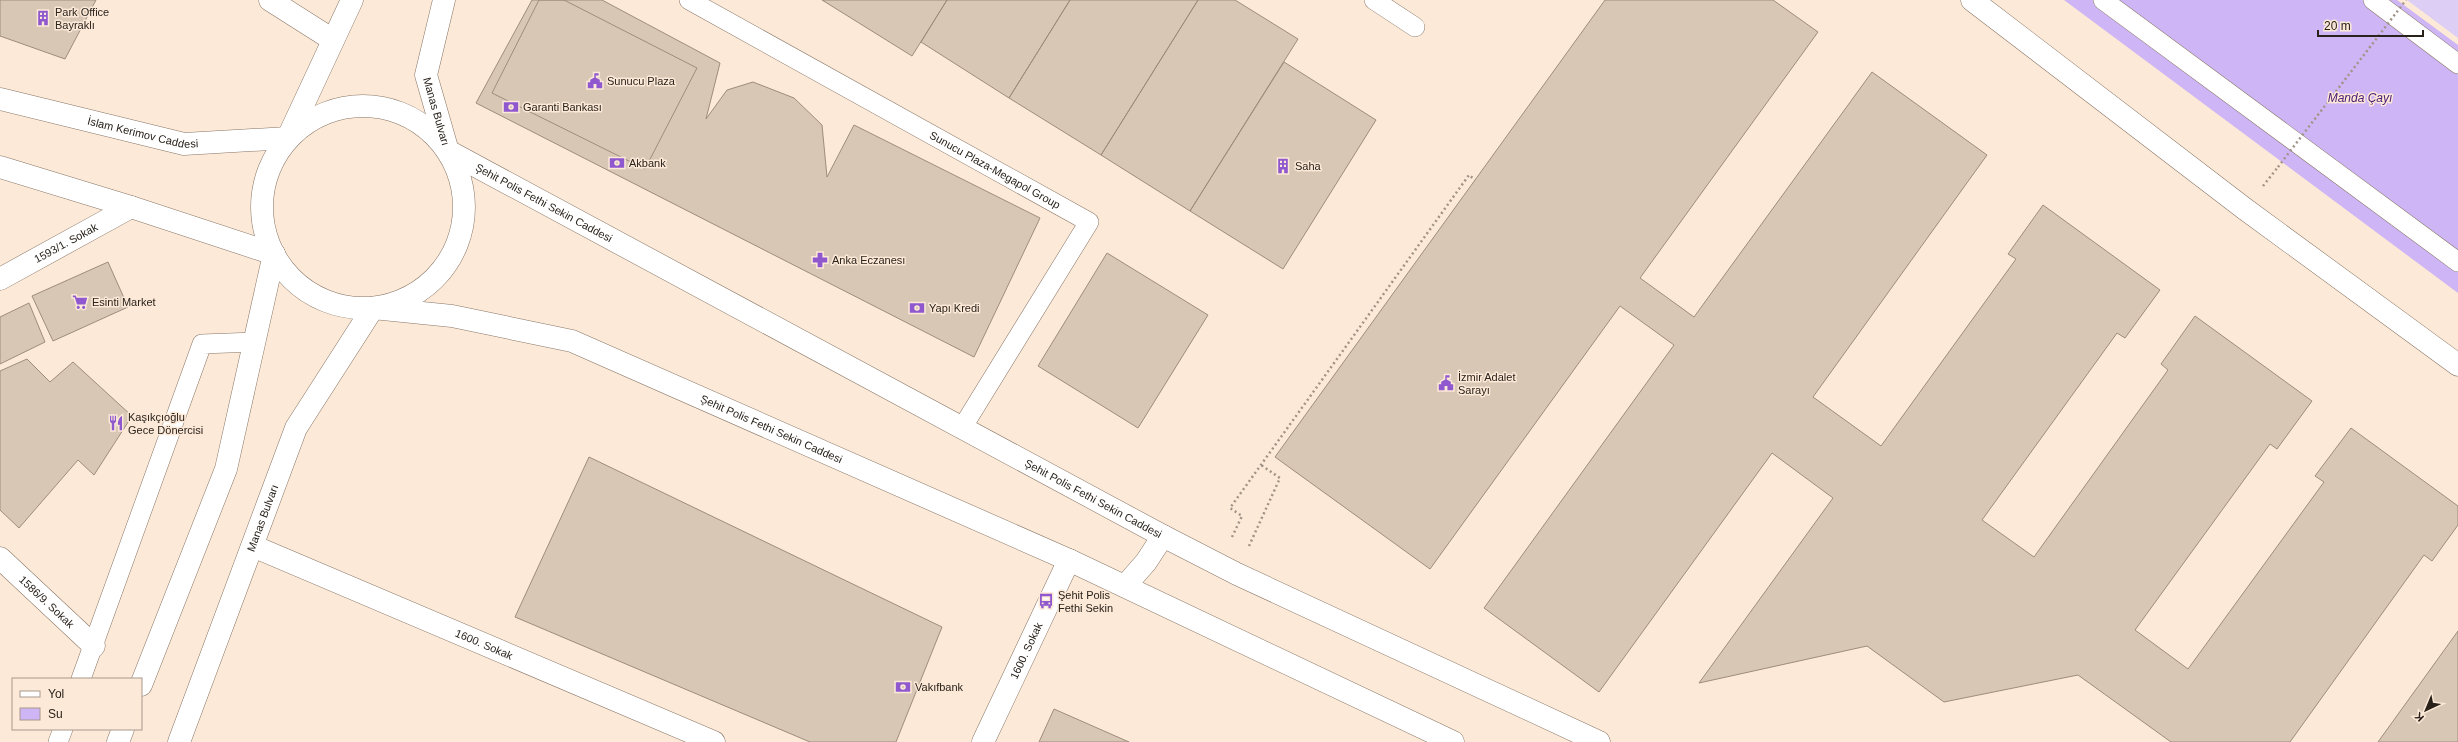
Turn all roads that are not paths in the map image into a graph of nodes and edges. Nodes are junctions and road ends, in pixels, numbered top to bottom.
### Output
1 (270, 0) edge
2 (352, 0) edge
3 (444, 0) edge
4 (690, 0) edge
5 (1374, 0) edge
6 (1972, 0) edge
7 (2103, 0) edge
8 (2373, 0) edge
9 (1415, 27) dead end
10 (334, 40) junction
11 (2458, 64) edge
12 (0, 99) edge
13 (288, 138) junction
14 (448, 151) junction
15 (0, 167) edge
16 (131, 207) junction
17 (274, 254) junction
18 (2458, 262) edge
19 (0, 279) edge
20 (373, 308) junction
21 (255, 342) junction
22 (2458, 365) edge
23 (962, 428) junction
24 (1162, 536) junction
25 (253, 546) junction
26 (0, 558) edge
27 (1069, 560) junction
28 (1125, 586) junction
29 (94, 646) junction
30 (81, 678) edge
31 (142, 682) edge
32 (63, 730) edge
33 (123, 730) edge
34 (58, 742) edge
35 (118, 742) edge
36 (179, 742) edge
37 (714, 742) edge
38 (983, 742) edge
39 (1453, 742) edge
40 (1599, 742) edge

1 - 10 main road
2 - 10 main road
3 - 14 main road, Manas Bulvarı
4 - 23 lane, Sunucu Plaza-Megapol Group
5 - 9 lane
6 - 22 main road
7 - 18 lane
8 - 11 lane
10 - 13 main road
12 - 13 main road, İslam Kerimov Caddesi
13 - 14 main road
13 - 17 main road, Şehit Polis Fethi Sekin Caddesi
14 - 20 main road
14 - 23 main road, Şehit Polis Fethi Sekin Caddesi
15 - 16 main road
16 - 17 main road
16 - 19 main road, 1593/1. Sokak
17 - 20 main road, Şehit Polis Fethi Sekin Caddesi
17 - 21 main road
20 - 25 main road, Manas Bulvarı
20 - 27 main road, Şehit Polis Fethi Sekin Caddesi
21 - 29 lane
21 - 31 main road
23 - 24 main road, Şehit Polis Fethi Sekin Caddesi
24 - 28 main road, Şehit Polis Fethi Sekin Caddesi
24 - 40 main road
25 - 36 main road, Manas Bulvarı
25 - 37 main road, 1600. Sokak
26 - 29 main road, 1586/9. Sokak
27 - 28 main road, Şehit Polis Fethi Sekin Caddesi
27 - 38 main road, 1600. Sokak
28 - 39 main road
29 - 30 lane
32 - 34 lane
33 - 35 main road

